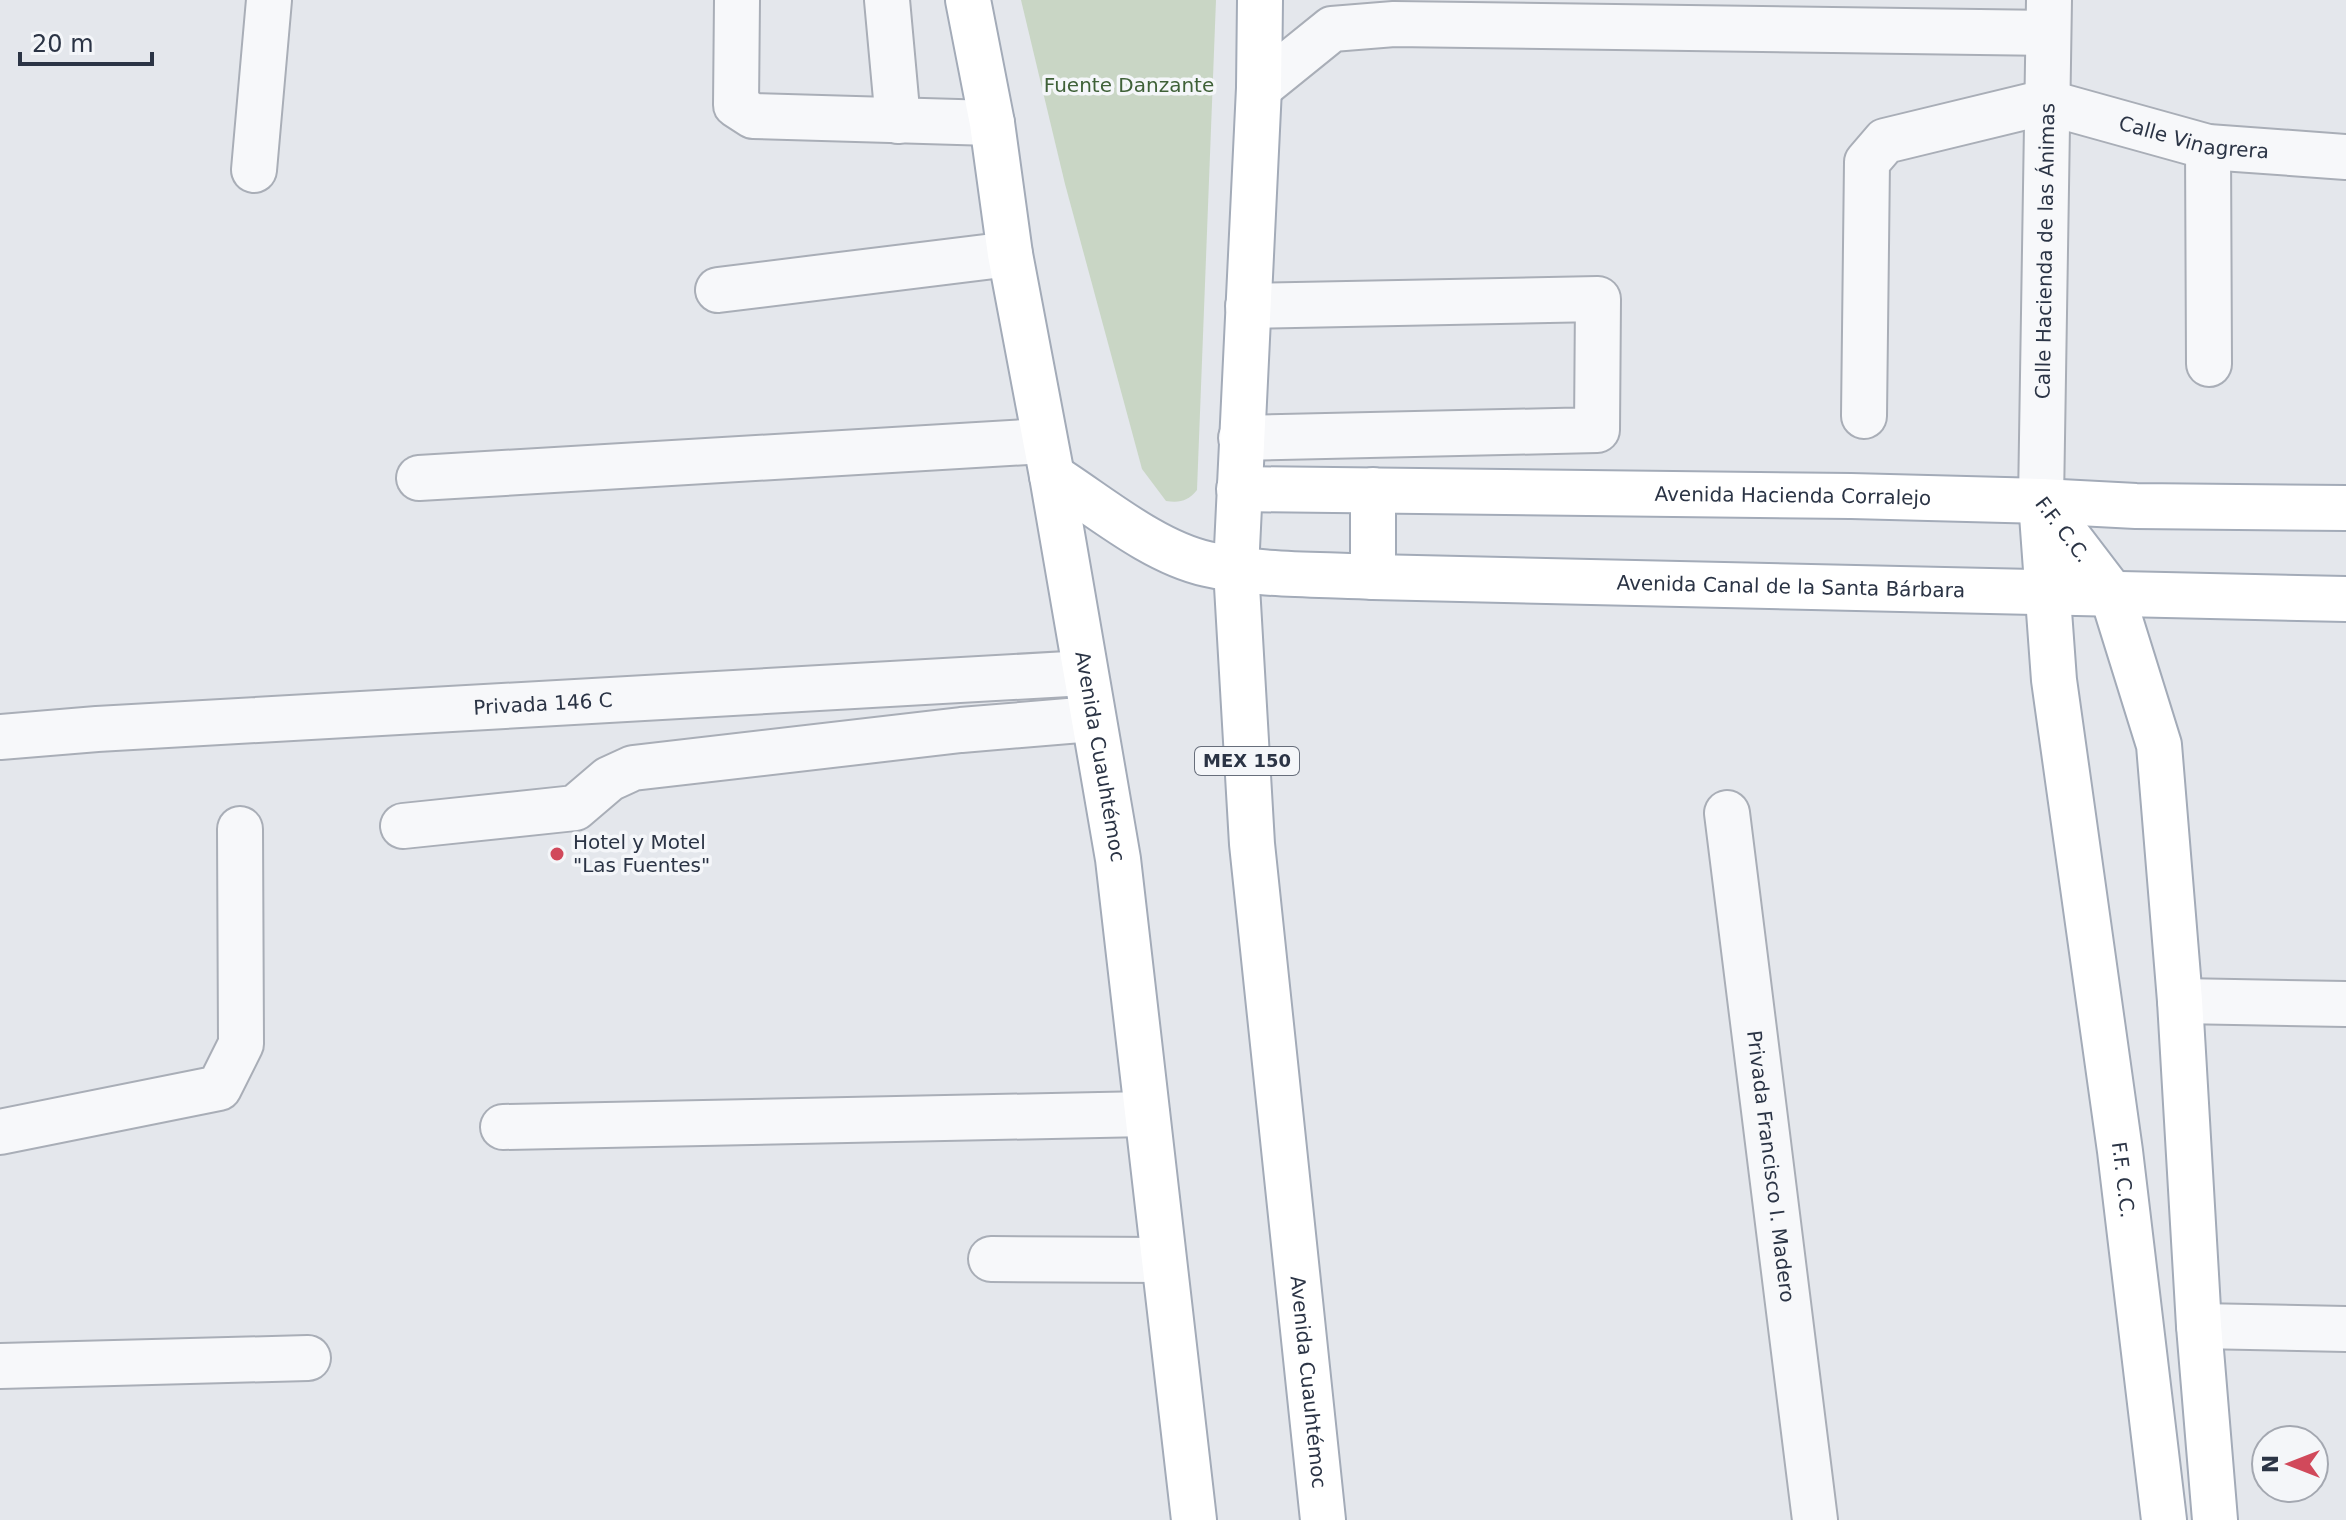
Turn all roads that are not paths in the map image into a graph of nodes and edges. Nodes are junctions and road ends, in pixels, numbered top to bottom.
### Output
1 (269, 0) edge
2 (737, 0) edge
3 (887, 0) edge
4 (968, 0) edge
5 (989, 0) edge
6 (1260, 0) edge
7 (1553, 13) edge
8 (2048, 16) edge
9 (984, 75) junction
10 (1259, 88) junction
11 (2046, 102) junction
12 (898, 121) junction
13 (992, 123) junction
14 (2208, 147) junction
15 (2346, 157) edge
16 (254, 170) dead end
17 (1010, 254) junction
18 (718, 290) dead end
19 (1248, 306) junction
20 (2209, 364) dead end
21 (1864, 416) dead end
22 (1241, 438) junction
23 (1048, 459) junction
24 (419, 478) dead end
25 (1239, 489) junction
26 (1373, 490) junction
27 (2041, 501) junction
28 (2346, 508) edge
29 (1236, 569) junction
30 (1373, 577) junction
31 (2046, 591) junction
32 (2112, 594) junction
33 (2346, 599) edge
34 (1085, 673) junction
35 (1092, 719) junction
36 (0, 737) edge
37 (1727, 813) dead end
38 (403, 826) dead end
39 (240, 829) dead end
40 (2180, 1001) junction
41 (2346, 1004) edge
42 (1147, 1114) junction
43 (503, 1127) dead end
44 (0, 1132) edge
45 (991, 1259) dead end
46 (1163, 1260) junction
47 (2199, 1326) junction
48 (2346, 1329) edge
49 (308, 1358) dead end
50 (0, 1366) edge
51 (1194, 1520) edge
52 (1323, 1520) edge
53 (1815, 1520) edge
54 (2164, 1520) edge
55 (2215, 1520) edge

1 - 16 street
2 - 12 street
3 - 12 street
4 - 9 main road, Avenida Cuauhtémoc
5 - 9 main road
6 - 10 main road, Avenida Cuauhtémoc / MEX 150
7 - 8 street
7 - 10 street
8 - 11 street, Calle Hacienda de las Ánimas
9 - 13 main road, Avenida Cuauhtémoc
10 - 19 main road, Avenida Cuauhtémoc / MEX 150
11 - 14 street, Calle Vinagrera
11 - 21 street
11 - 27 street, Calle Hacienda de las Ánimas
12 - 13 street
13 - 17 main road, Avenida Cuauhtémoc
14 - 15 street, Calle Vinagrera
14 - 20 street
17 - 18 street
17 - 23 main road, Avenida Cuauhtémoc
19 - 22 main road, Avenida Cuauhtémoc / MEX 150
19 - 22 street
22 - 25 main road, Avenida Cuauhtémoc / MEX 150
23 - 24 street
23 - 29 main road, Avenida Canal de la Santa Bárbara
23 - 34 main road, Avenida Cuauhtémoc
25 - 26 main road, Avenida Hacienda Corralejo
25 - 29 main road, Avenida Cuauhtémoc / MEX 150
26 - 27 main road, Avenida Hacienda Corralejo
26 - 30 main road
27 - 28 main road, Avenida Hacienda Corralejo
27 - 31 main road, F.F. C.C.
27 - 32 main road, F.F. C.C.
29 - 30 main road, Avenida Canal de la Santa Bárbara
29 - 52 main road, Avenida Cuauhtémoc / MEX 150
30 - 31 main road, Avenida Canal de la Santa Bárbara
31 - 32 main road, Avenida Canal de la Santa Bárbara
31 - 54 main road, F.F. C.C.
32 - 33 main road, Avenida Canal de la Santa Bárbara
32 - 40 main road, F.F. C.C.
34 - 35 main road, Avenida Cuauhtémoc
34 - 36 street, Privada 146 C
35 - 38 street
35 - 42 main road, Avenida Cuauhtémoc
37 - 53 street, Privada Francisco I. Madero
39 - 44 street
40 - 41 street
40 - 47 main road, F.F. C.C.
42 - 43 street
42 - 46 main road, Avenida Cuauhtémoc
45 - 46 street
46 - 51 main road, Avenida Cuauhtémoc
47 - 48 street
47 - 55 main road, F.F. C.C.
49 - 50 street

